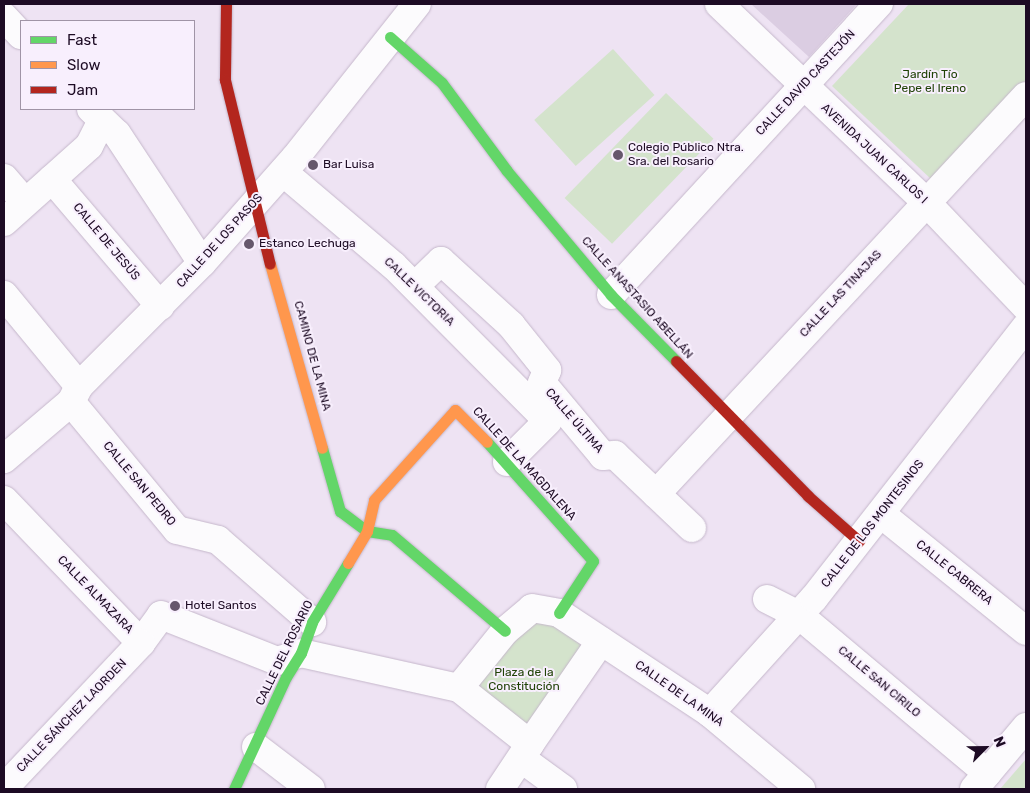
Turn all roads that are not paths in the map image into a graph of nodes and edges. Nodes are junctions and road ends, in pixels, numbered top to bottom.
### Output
1 (226, 4) edge
2 (416, 4) edge
3 (879, 4) edge
4 (723, 5) edge
5 (4, 17) edge
6 (20, 34) edge
7 (390, 37) junction
8 (803, 87) junction
9 (1026, 96) edge
10 (96, 115) edge
11 (283, 172) junction
12 (4, 178) edge
13 (52, 179) junction
14 (25, 202) junction
15 (926, 202) junction
16 (253, 204) junction
17 (4, 222) edge
18 (202, 264) junction
19 (415, 286) junction
20 (4, 295) edge
21 (611, 295) junction
22 (160, 306) junction
23 (1026, 307) edge
24 (1026, 327) edge
25 (75, 394) junction
26 (554, 412) junction
27 (728, 416) junction
28 (6, 451) edge
29 (507, 462) junction
30 (656, 494) junction
31 (4, 500) edge
32 (881, 514) junction
33 (692, 528) dead end
34 (367, 531) junction
35 (859, 541) junction
36 (767, 599) dead end
37 (559, 613) junction
38 (800, 615) junction
39 (312, 622) junction
40 (505, 631) junction
41 (1026, 631) edge
42 (601, 641) junction
43 (141, 643) junction
44 (301, 653) junction
45 (460, 688) junction
46 (710, 712) junction
47 (1026, 728) edge
48 (256, 747) junction
49 (526, 752) junction
50 (981, 781) edge
51 (5, 788) edge
52 (798, 788) edge
53 (234, 789) edge
54 (311, 789) edge
55 (500, 789) edge
56 (564, 789) edge

1 - 16 street, CAMINO DE LA MINA
2 - 7 street, CALLE DE LOS PASOS
3 - 8 street, CALLE DAVID CASTEJÓN
4 - 8 street, AVENIDA JUAN CARLOS I
5 - 6 street
7 - 11 street, CALLE DE LOS PASOS
7 - 21 street, CALLE ANASTASIO ABELLÁN
8 - 15 street, AVENIDA JUAN CARLOS I
8 - 21 street, CALLE DAVID CASTEJÓN
9 - 15 street, CALLE LAS TINAJAS
10 - 13 street
10 - 18 street
11 - 16 street, CALLE DE LOS PASOS
11 - 19 street, CALLE VICTORIA
12 - 14 street
13 - 14 street
13 - 22 street, CALLE DE JESÚS
14 - 17 street
15 - 23 street, AVENIDA JUAN CARLOS I
15 - 27 street, CALLE LAS TINAJAS
16 - 18 street, CALLE DE LOS PASOS
16 - 34 street, CAMINO DE LA MINA
18 - 22 street, CALLE DE LOS PASOS
19 - 26 street, CALLE VICTORIA
19 - 26 street, CALLE ÚLTIMA
20 - 25 street, CALLE SAN PEDRO
21 - 27 street, CALLE ANASTASIO ABELLÁN
22 - 25 street, CALLE DE LOS PASOS
24 - 32 street, CALLE DE LOS MONTESINOS
25 - 28 street, CALLE DE LOS PASOS
25 - 39 street, CALLE SAN PEDRO
26 - 29 street
26 - 30 street, CALLE ÚLTIMA
27 - 30 street, CALLE LAS TINAJAS
27 - 35 street, CALLE ANASTASIO ABELLÁN
29 - 34 street, CALLE DE LA MAGDALENA
29 - 37 street, CALLE DE LA MAGDALENA
30 - 33 street, CALLE ÚLTIMA
31 - 43 street, CALLE ALMAZARA
32 - 35 street, CALLE DE LOS MONTESINOS
32 - 41 street, CALLE CABRERA
34 - 39 street, CALLE DEL ROSARIO
34 - 40 street, CAMINO DE LA MINA
35 - 38 street, CALLE DE LOS MONTESINOS
36 - 38 street, CALLE SAN CIRILO
37 - 40 street
37 - 42 street
38 - 46 street, CALLE DE LOS MONTESINOS
38 - 50 street, CALLE SAN CIRILO
39 - 44 street, CALLE DEL ROSARIO
40 - 45 street
42 - 46 street, CALLE DE LA MINA
42 - 49 street
43 - 44 street, CALLE ALMAZARA
43 - 51 street, CALLE SÁNCHEZ LAORDEN
44 - 45 street
44 - 48 street, CALLE DEL ROSARIO
45 - 49 street
46 - 52 street, CALLE DE LA MINA
47 - 50 street
48 - 53 street, CALLE DEL ROSARIO
48 - 54 street
49 - 55 street
49 - 56 street

